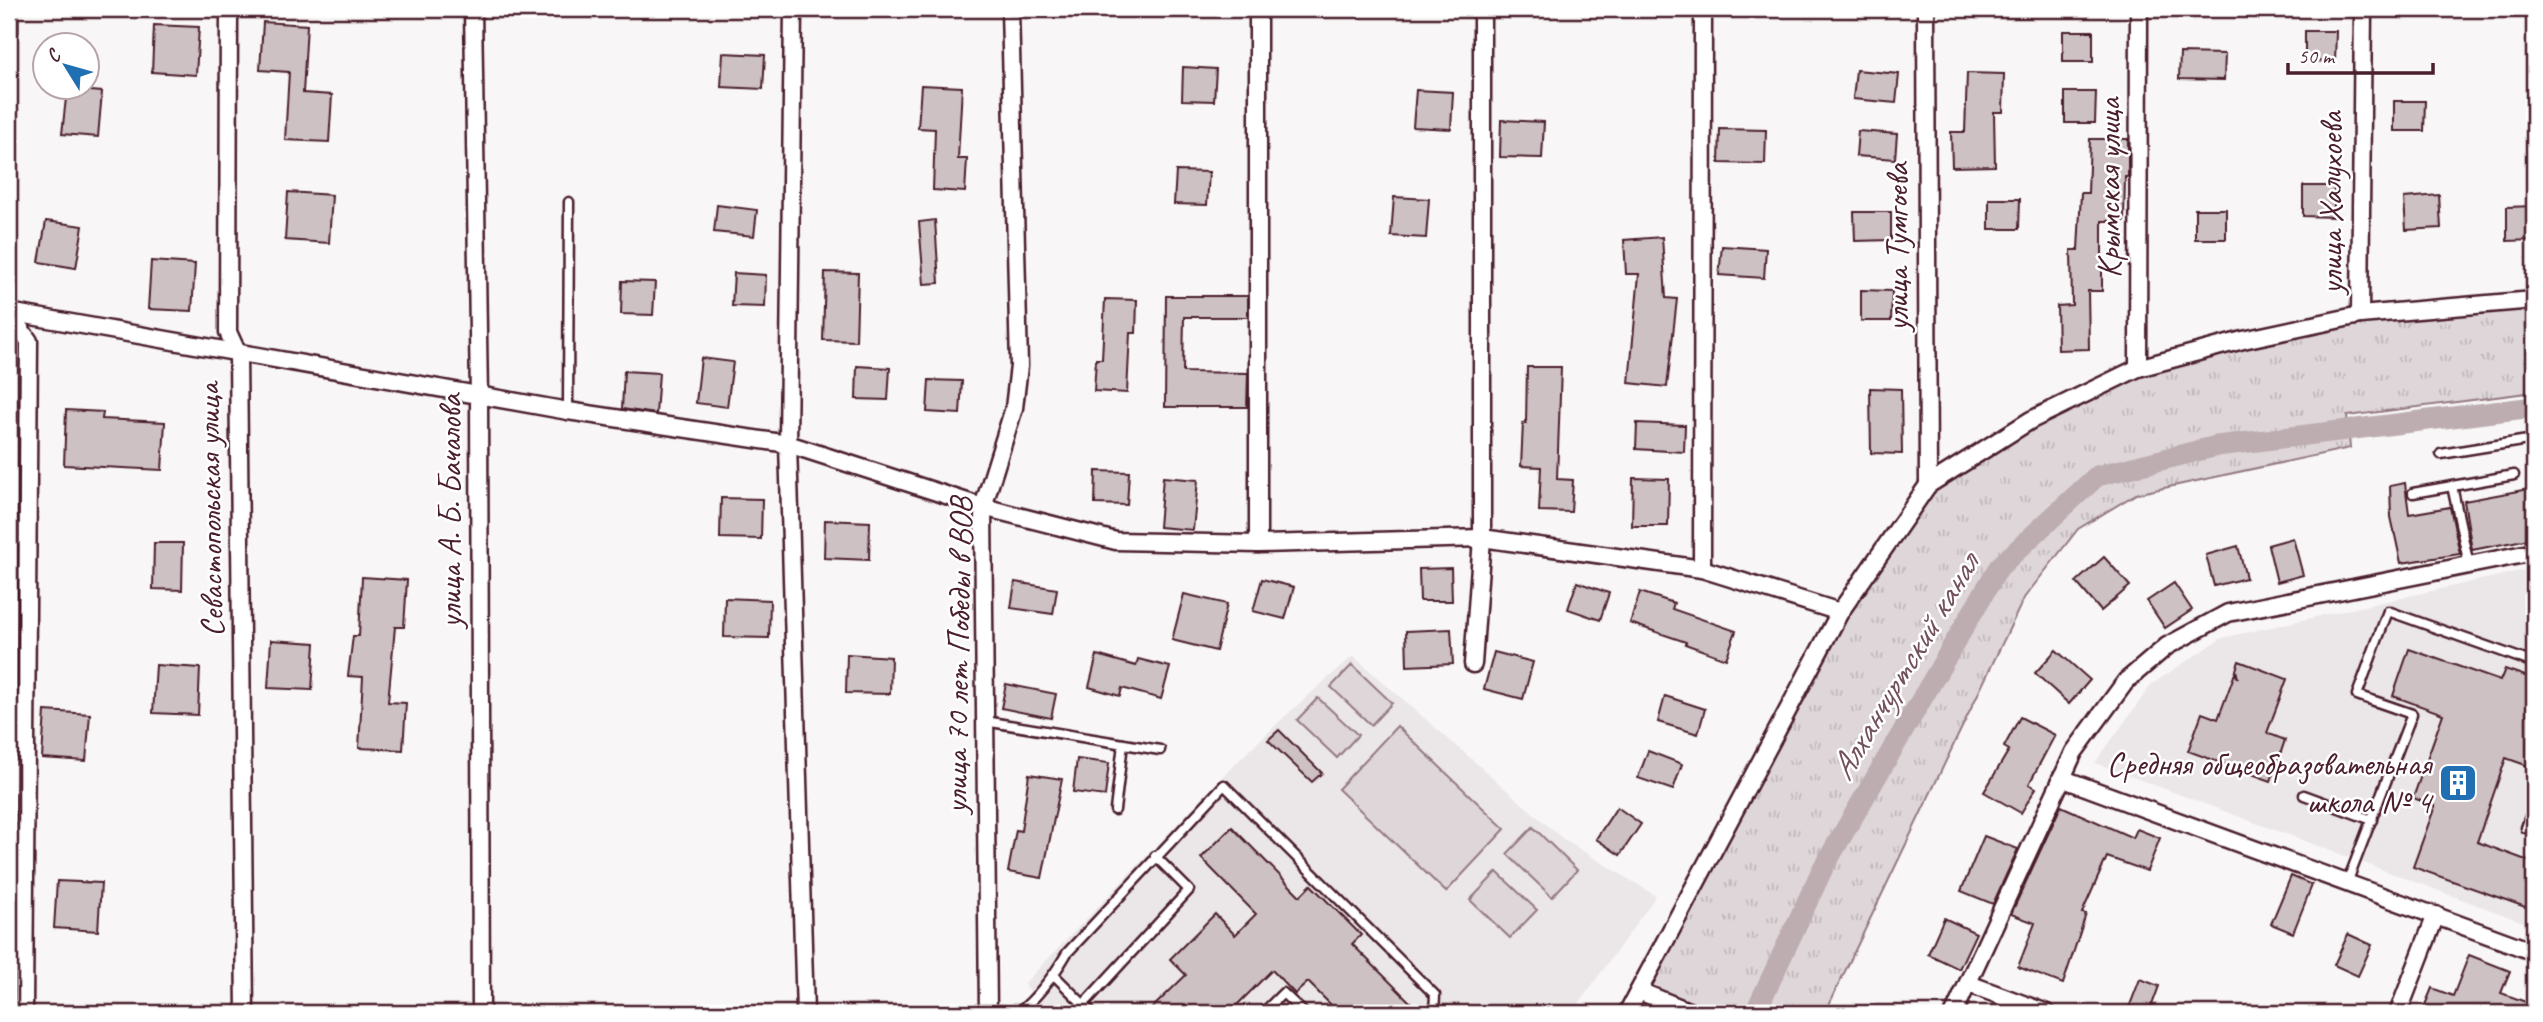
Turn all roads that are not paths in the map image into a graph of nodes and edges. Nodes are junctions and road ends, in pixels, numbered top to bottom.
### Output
1 (9, 9) edge
2 (229, 9) edge
3 (473, 9) edge
4 (793, 9) edge
5 (1010, 9) edge
6 (1258, 9) edge
7 (1482, 9) edge
8 (1703, 9) edge
9 (1926, 9) edge
10 (2139, 9) edge
11 (2363, 9) edge
12 (9, 32) edge
13 (569, 202) dead end
14 (2534, 300) edge
15 (9, 312) edge
16 (2360, 315) junction
17 (238, 354) junction
18 (2138, 368) junction
19 (479, 396) junction
20 (568, 411) junction
21 (2534, 439) edge
22 (788, 444) junction
23 (2441, 454) dead end
24 (2514, 475) dead end
25 (1928, 485) junction
26 (2452, 486) junction
27 (2413, 493) dead end
28 (983, 507) junction
29 (1482, 538) junction
30 (1258, 544) junction
31 (2534, 552) edge
32 (2469, 565) junction
33 (1702, 569) junction
34 (1840, 612) junction
35 (2534, 663) edge
36 (1473, 664) dead end
37 (985, 721) junction
38 (1123, 744) junction
39 (1160, 750) dead end
40 (2061, 778) junction
41 (2304, 795) dead end
42 (2534, 805) edge
43 (1115, 810) dead end
44 (2372, 820) junction
45 (2534, 831) edge
46 (1155, 856) junction
47 (2347, 883) junction
48 (2435, 915) junction
49 (2534, 952) edge
50 (1054, 975) junction
51 (1969, 984) junction
52 (1639, 991) junction
53 (1083, 1004) junction
54 (988, 1010) edge
55 (24, 1013) edge
56 (245, 1013) edge
57 (481, 1013) edge
58 (805, 1013) edge
59 (1010, 1013) edge
60 (1018, 1013) edge
61 (1092, 1013) edge
62 (1264, 1013) edge
63 (1304, 1013) edge
64 (1434, 1013) edge
65 (1628, 1013) edge
66 (1693, 1013) edge
67 (1954, 1013) edge
68 (2046, 1013) edge
69 (2399, 1013) edge

1 - 12 street
2 - 17 street, Севастопольская улица
3 - 19 street, улица А. Б. Бачалова
4 - 22 street
5 - 28 street, улица 70 лет Победы в ВОВ
6 - 30 street
7 - 29 street
8 - 33 street
9 - 25 street, улица Тумгоева
10 - 18 street, Крымская улица
11 - 16 street, улица Халухоева
13 - 20 lane
14 - 16 street
15 - 17 street
15 - 55 street
16 - 18 street
17 - 19 street
17 - 56 street, Севастопольская улица
18 - 25 street
19 - 20 street
19 - 57 street, улица А. Б. Бачалова
20 - 22 street
21 - 23 lane
22 - 28 street
22 - 58 street
24 - 26 lane
25 - 34 street
26 - 27 lane
26 - 32 lane
28 - 30 street
28 - 37 street, улица 70 лет Победы в ВОВ
29 - 30 street
29 - 33 street
29 - 36 street
31 - 32 street
32 - 40 street
33 - 34 street
34 - 52 street
35 - 44 lane
37 - 38 lane
37 - 54 street, улица 70 лет Победы в ВОВ
38 - 39 lane
38 - 43 lane
40 - 47 street
40 - 51 street
41 - 44 lane
42 - 45 lane
44 - 47 lane
46 - 50 lane
46 - 53 lane
46 - 64 lane
47 - 48 street
48 - 49 street
48 - 69 street
50 - 53 lane
50 - 60 lane
51 - 67 street
51 - 68 street
52 - 65 street
52 - 66 street
53 - 61 lane
54 - 59 lane
62 - 63 lane

